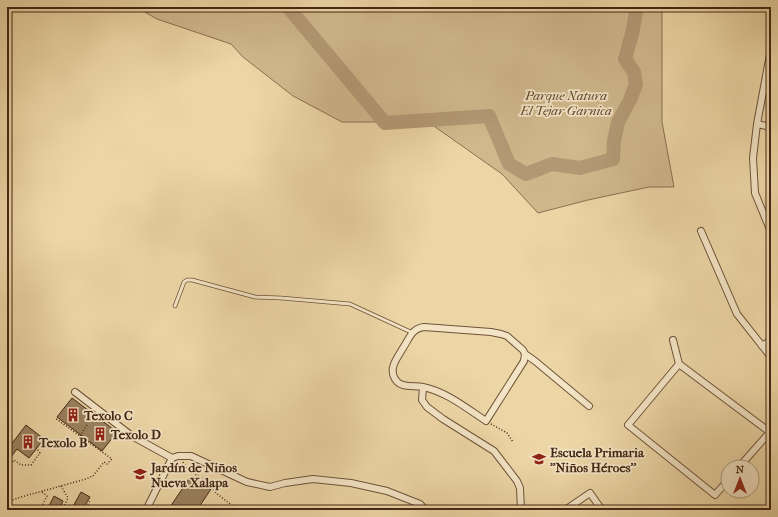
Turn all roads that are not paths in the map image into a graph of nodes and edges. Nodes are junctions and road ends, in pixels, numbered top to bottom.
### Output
1 (771, 49) edge
2 (757, 124) junction
3 (771, 126) edge
4 (701, 231) dead end
5 (771, 232) edge
6 (175, 306) dead end
7 (412, 333) junction
8 (673, 340) dead end
9 (771, 340) edge
10 (762, 346) junction
11 (525, 354) junction
12 (771, 357) edge
13 (679, 364) junction
14 (423, 387) junction
15 (75, 392) dead end
16 (589, 406) dead end
17 (770, 433) edge
18 (175, 457) junction
19 (746, 459) edge
20 (720, 489) edge
21 (146, 510) edge
22 (426, 510) edge
23 (521, 510) edge
24 (565, 510) edge
25 (602, 510) edge

1 - 2 street
2 - 3 street
2 - 5 street
4 - 10 street
6 - 7 lane
7 - 11 street
7 - 14 street
8 - 13 street
9 - 10 street
10 - 12 street
11 - 14 street
11 - 16 street
13 - 17 street
13 - 20 street
14 - 23 street
15 - 18 street
17 - 19 street
18 - 21 street
18 - 22 street
24 - 25 street

